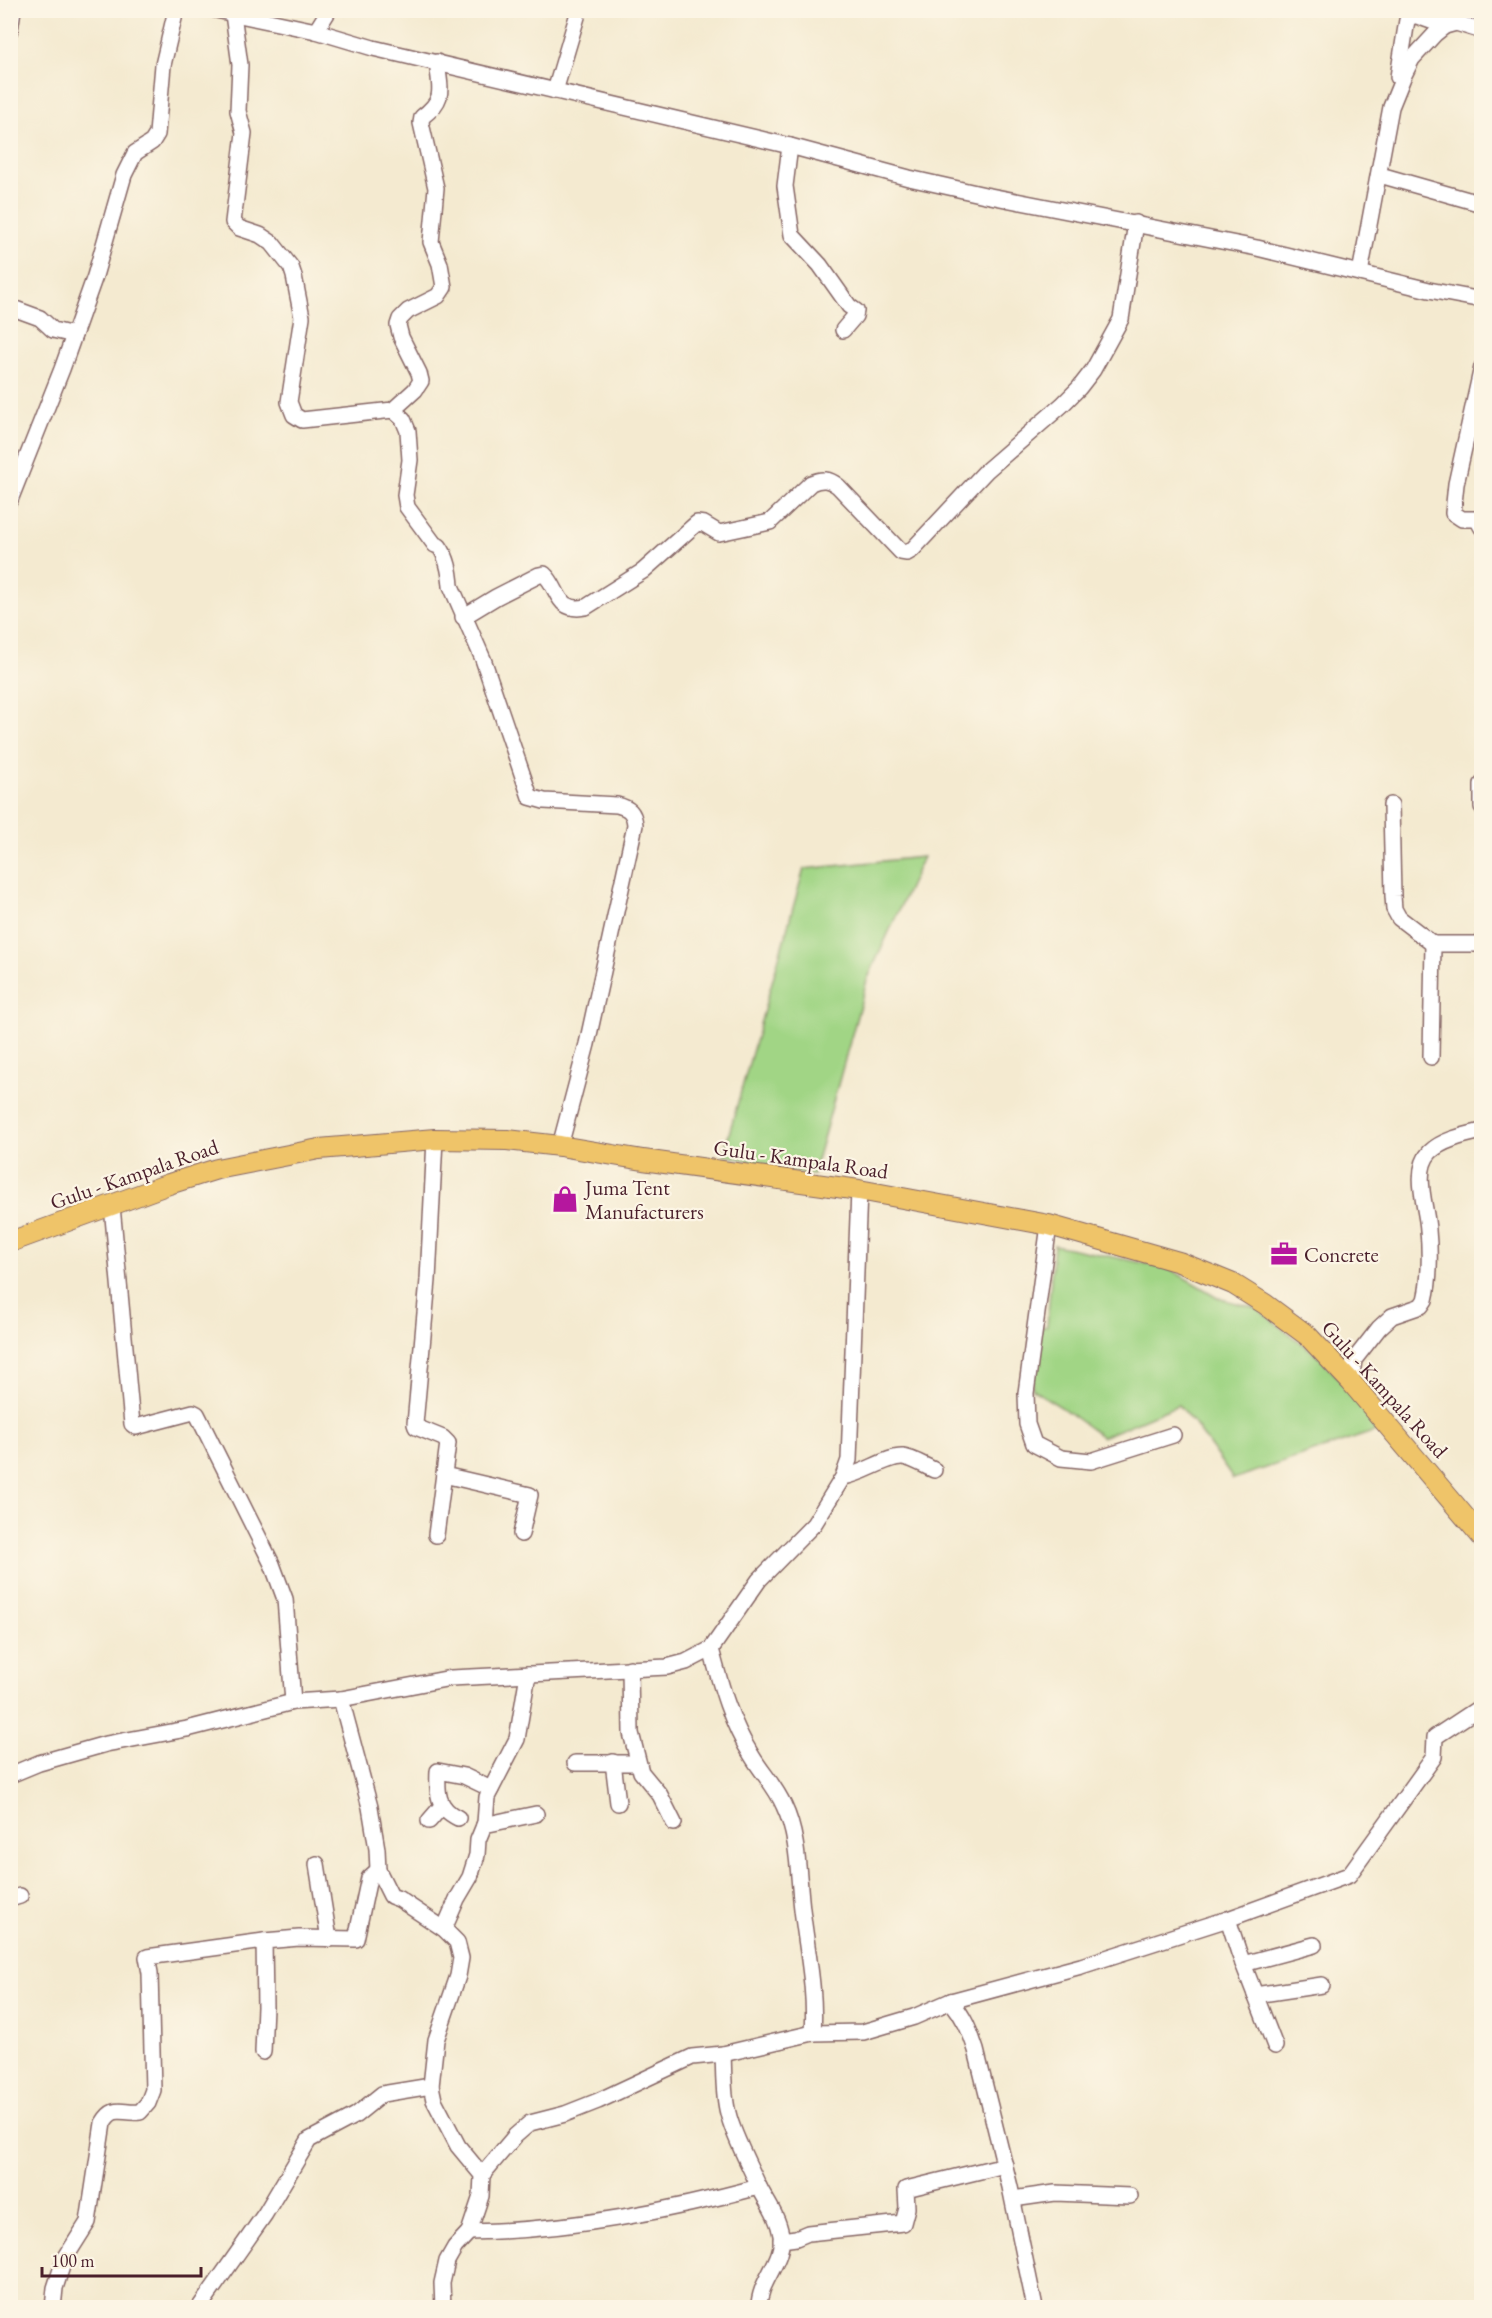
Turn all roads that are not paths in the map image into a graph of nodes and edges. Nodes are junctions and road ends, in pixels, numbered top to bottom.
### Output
1 (13, 10) edge
2 (176, 10) edge
3 (216, 10) edge
4 (329, 10) edge
5 (579, 10) edge
6 (233, 14) junction
7 (1454, 20) edge
8 (10, 30) edge
9 (316, 31) junction
10 (1482, 31) edge
11 (437, 62) junction
12 (555, 91) junction
13 (1396, 95) junction
14 (790, 146) junction
15 (1380, 175) junction
16 (1482, 204) edge
17 (1136, 223) junction
18 (1360, 273) junction
19 (1482, 300) edge
20 (10, 307) edge
21 (843, 330) dead end
22 (74, 335) junction
23 (1482, 367) edge
24 (393, 410) junction
25 (10, 500) edge
26 (1482, 528) edge
27 (464, 617) junction
28 (1482, 784) edge
29 (1391, 805) dead end
30 (1482, 807) edge
31 (1433, 944) junction
32 (1482, 944) edge
33 (1431, 1057) dead end
34 (1482, 1131) edge
35 (435, 1139) junction
36 (560, 1146) junction
37 (859, 1190) junction
38 (112, 1206) junction
39 (1049, 1226) junction
40 (10, 1242) edge
41 (1351, 1383) junction
42 (1173, 1435) dead end
43 (934, 1470) dead end
44 (444, 1475) junction
45 (843, 1477) junction
46 (521, 1534) dead end
47 (436, 1535) dead end
48 (1482, 1537) edge
49 (711, 1649) junction
50 (630, 1668) junction
51 (528, 1674) junction
52 (341, 1699) junction
53 (293, 1702) junction
54 (1482, 1706) edge
55 (613, 1762) junction
56 (575, 1763) dead end
57 (638, 1763) junction
58 (10, 1775) edge
59 (491, 1789) junction
60 (618, 1803) dead end
61 (442, 1806) junction
62 (536, 1814) dead end
63 (458, 1818) dead end
64 (429, 1821) dead end
65 (674, 1823) dead end
66 (484, 1825) junction
67 (317, 1864) dead end
68 (378, 1870) junction
69 (1228, 1919) junction
70 (444, 1929) junction
71 (329, 1939) junction
72 (264, 1941) junction
73 (1314, 1945) dead end
74 (1243, 1964) junction
75 (1322, 1986) dead end
76 (1255, 1995) junction
77 (951, 2001) junction
78 (813, 2033) junction
79 (1275, 2046) dead end
80 (263, 2052) dead end
81 (723, 2054) junction
82 (431, 2086) junction
83 (1005, 2165) junction
84 (482, 2175) junction
85 (759, 2187) junction
86 (1130, 2196) dead end
87 (1013, 2199) junction
88 (470, 2232) junction
89 (781, 2240) junction
90 (53, 2307) edge
91 (199, 2307) edge
92 (443, 2307) edge
93 (759, 2307) edge
94 (1035, 2307) edge

1 - 8 street
2 - 22 street
3 - 6 street
4 - 9 street
5 - 12 street
6 - 9 street
6 - 24 street
7 - 10 street
7 - 13 street
7 - 13 street
9 - 11 street
11 - 12 street
11 - 24 street
12 - 14 street
13 - 15 street
14 - 17 street
14 - 21 street
15 - 16 street
15 - 18 street
17 - 18 street
17 - 27 street
18 - 19 street
20 - 22 street
22 - 25 street
23 - 26 street
24 - 27 street
27 - 36 street
28 - 30 street
29 - 31 street
31 - 32 street
31 - 33 street
34 - 41 street
35 - 36 main road, Gulu - Kampala Road
35 - 38 main road, Gulu - Kampala Road
35 - 44 street
36 - 37 main road, Gulu - Kampala Road
37 - 39 main road, Gulu - Kampala Road
37 - 45 street
38 - 40 main road, Gulu - Kampala Road
38 - 53 street
39 - 41 main road, Gulu - Kampala Road
39 - 42 street
41 - 48 main road, Gulu - Kampala Road
43 - 45 street
44 - 46 street
44 - 47 street
45 - 49 street
49 - 50 street
49 - 78 street
50 - 51 street
50 - 57 street
51 - 52 street
51 - 59 street
52 - 53 street
52 - 68 street
53 - 58 street
54 - 69 street
55 - 56 street
55 - 57 street
55 - 60 street
57 - 65 street
59 - 61 street
59 - 66 street
61 - 63 street
61 - 64 street
62 - 66 street
66 - 70 street
67 - 71 street
68 - 70 street
68 - 71 street
69 - 74 street
69 - 77 street
70 - 82 street
71 - 72 street
72 - 80 street
72 - 90 street
73 - 74 street
74 - 76 street
75 - 76 street
76 - 79 street
77 - 78 street
77 - 83 street
78 - 81 street
81 - 84 street
81 - 85 street
82 - 84 street
82 - 91 street
83 - 87 street
83 - 89 street
84 - 88 street
85 - 88 street
85 - 89 street
86 - 87 street
87 - 94 street
88 - 92 street
89 - 93 street

